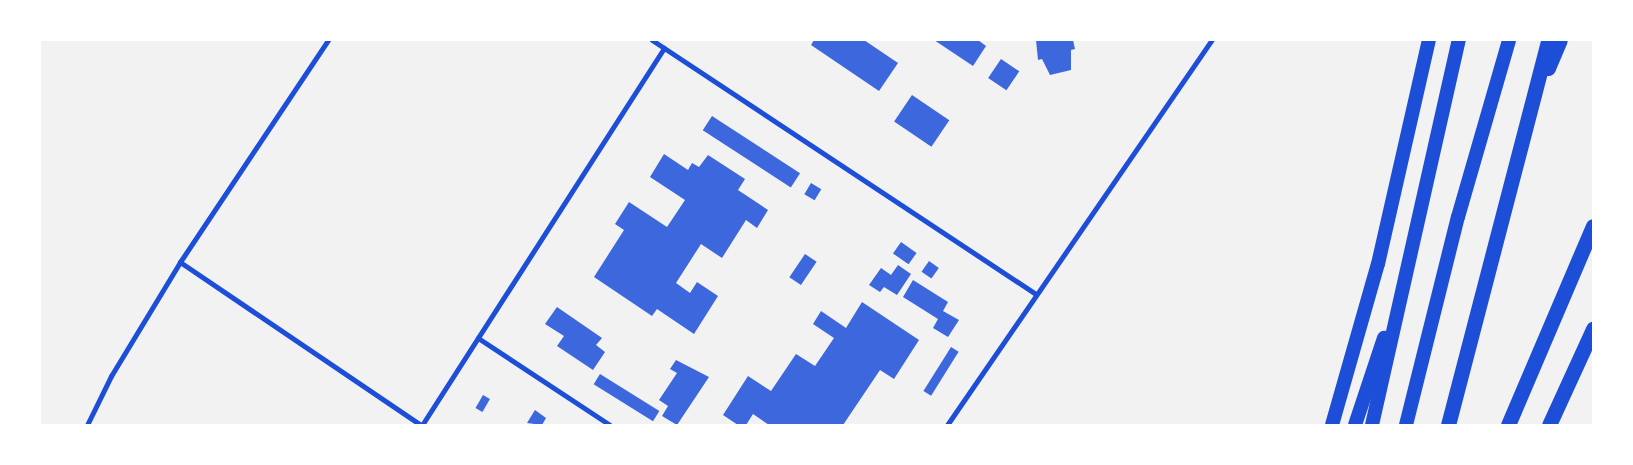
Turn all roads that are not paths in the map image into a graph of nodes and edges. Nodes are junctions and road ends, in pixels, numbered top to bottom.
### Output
1 (328, 40) edge
2 (652, 40) edge
3 (1212, 40) edge
4 (1429, 40) edge
5 (1459, 40) edge
6 (1509, 40) edge
7 (1548, 40) edge
8 (1560, 40) edge
9 (664, 48) junction
10 (1531, 102) junction
11 (1593, 226) edge
12 (180, 262) junction
13 (1403, 281) junction
14 (1036, 294) junction
15 (1593, 329) edge
16 (478, 338) junction
17 (87, 425) edge
18 (422, 425) edge
19 (610, 425) edge
20 (947, 425) edge
21 (1332, 425) edge
22 (1355, 425) edge
23 (1372, 425) edge
24 (1406, 425) edge
25 (1448, 425) edge
26 (1508, 425) edge
27 (1550, 425) edge

1 - 12 street
2 - 9 street
3 - 14 street
4 - 21 highway
5 - 13 highway
6 - 24 highway
7 - 10 highway
8 - 10 highway
9 - 14 street
9 - 16 street
10 - 25 highway
11 - 26 highway
12 - 17 street
12 - 18 street
13 - 22 highway
13 - 23 highway
14 - 20 street
15 - 27 highway
16 - 18 street
16 - 19 street

